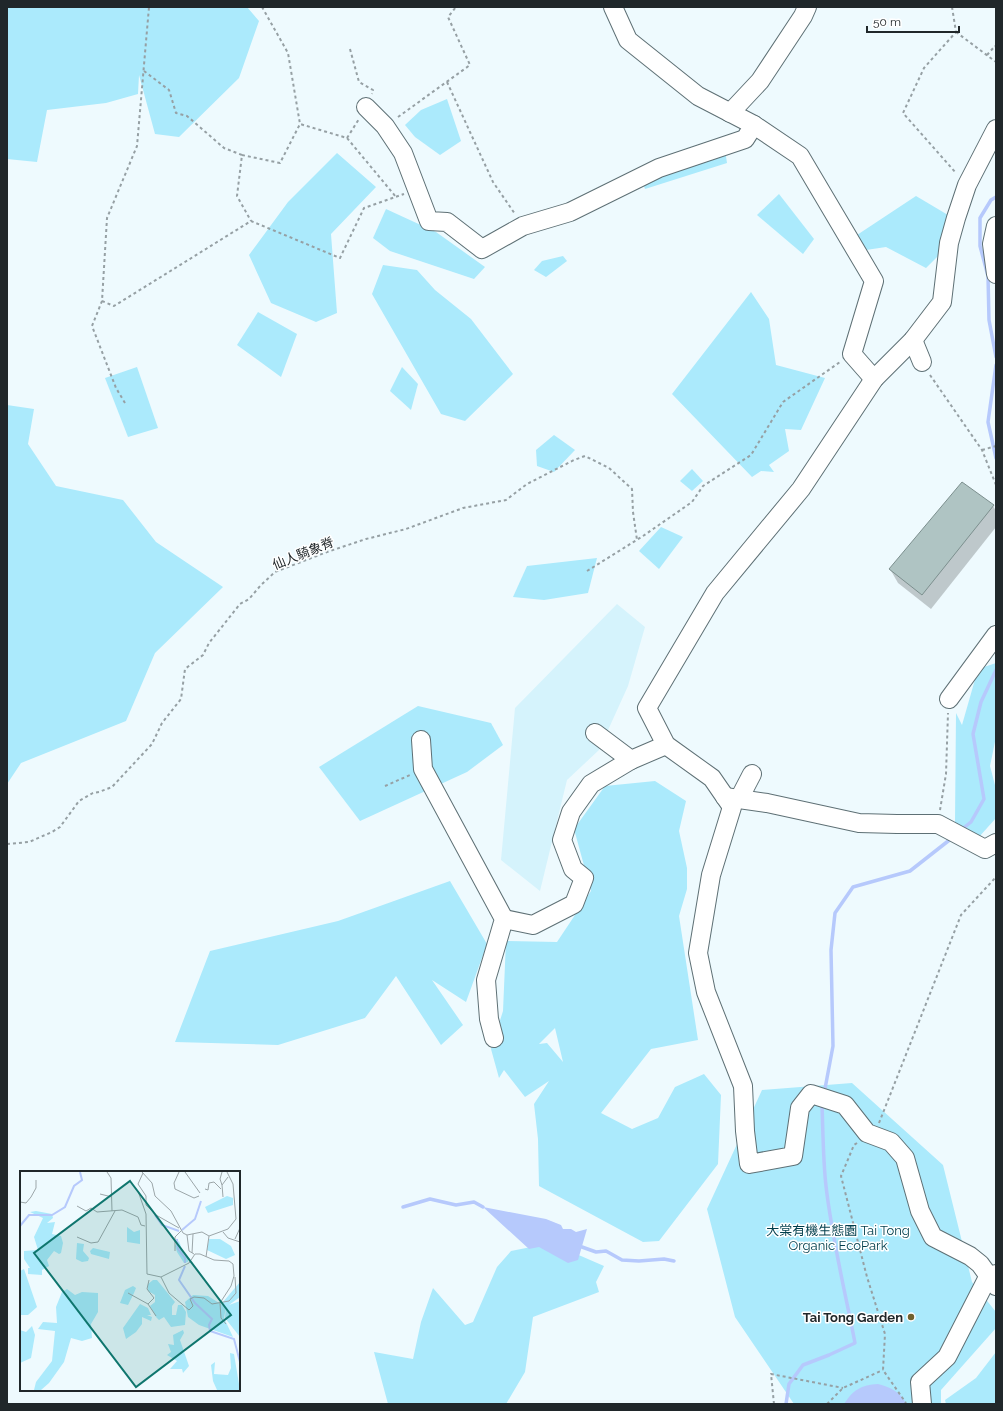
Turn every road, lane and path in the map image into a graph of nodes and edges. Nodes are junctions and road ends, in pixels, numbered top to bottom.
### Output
1 (150, 7) edge
2 (262, 7) edge
3 (456, 7) edge
4 (613, 7) edge
5 (952, 7) edge
6 (802, 10) edge
7 (956, 32) junction
8 (996, 47) edge
9 (987, 55) junction
10 (996, 62) edge
11 (143, 70) junction
12 (447, 82) junction
13 (366, 107) dead end
14 (730, 113) junction
15 (300, 124) junction
16 (754, 125) junction
17 (385, 126) junction
18 (996, 129) edge
19 (242, 154) junction
20 (968, 185) junction
21 (417, 189) junction
22 (396, 197) junction
23 (251, 221) junction
24 (523, 226) junction
25 (996, 226) edge
26 (996, 274) edge
27 (102, 301) junction
28 (913, 340) junction
29 (852, 354) junction
30 (922, 362) joint
31 (874, 379) junction
32 (125, 403) dead end
33 (996, 446) edge
34 (982, 450) junction
35 (996, 485) edge
36 (637, 540) junction
37 (587, 571) dead end
38 (996, 634) edge
39 (949, 699) joint
40 (595, 733) dead end
41 (421, 740) dead end
42 (666, 745) junction
43 (631, 760) junction
44 (423, 769) junction
45 (752, 774) dead end
46 (385, 786) dead end
47 (732, 798) junction
48 (938, 824) junction
49 (996, 843) edge
50 (7, 844) edge
51 (996, 877) edge
52 (504, 919) junction
53 (494, 1038) dead end
54 (868, 1133) junction
55 (993, 1279) edge
56 (883, 1370) junction
57 (843, 1388) junction
58 (774, 1404) edge
59 (828, 1404) edge
60 (906, 1404) edge
61 (922, 1404) edge

1 - 11 path
2 - 15 path
3 - 12 path
4 - 14 street
5 - 7 path
6 - 14 street
7 - 9 path
7 - 20 path
8 - 9 path
9 - 10 path
11 - 19 path
11 - 27 path
12 - 17 path
12 - 24 path
13 - 17 street
14 - 16 street
15 - 19 path
15 - 22 path
16 - 24 street
16 - 29 street
17 - 21 street
18 - 20 street
19 - 23 path
20 - 28 street
21 - 22 path
21 - 24 street
22 - 23 path
23 - 27 path
25 - 26 street
27 - 32 path
28 - 30 street
28 - 31 street
29 - 31 street
29 - 36 path
30 - 34 path
31 - 42 street
33 - 34 path
34 - 35 path
36 - 37 path
36 - 50 path, 仙人騎象脊
38 - 39 street
39 - 48 path
40 - 43 street
41 - 44 street
42 - 43 street
42 - 47 street
43 - 52 street
44 - 46 path
44 - 52 street
45 - 47 street
47 - 48 street
47 - 54 street
48 - 49 street
51 - 54 path
52 - 53 street
54 - 55 street
54 - 56 path
55 - 61 street
56 - 57 path
56 - 60 path
57 - 58 path
57 - 59 path

